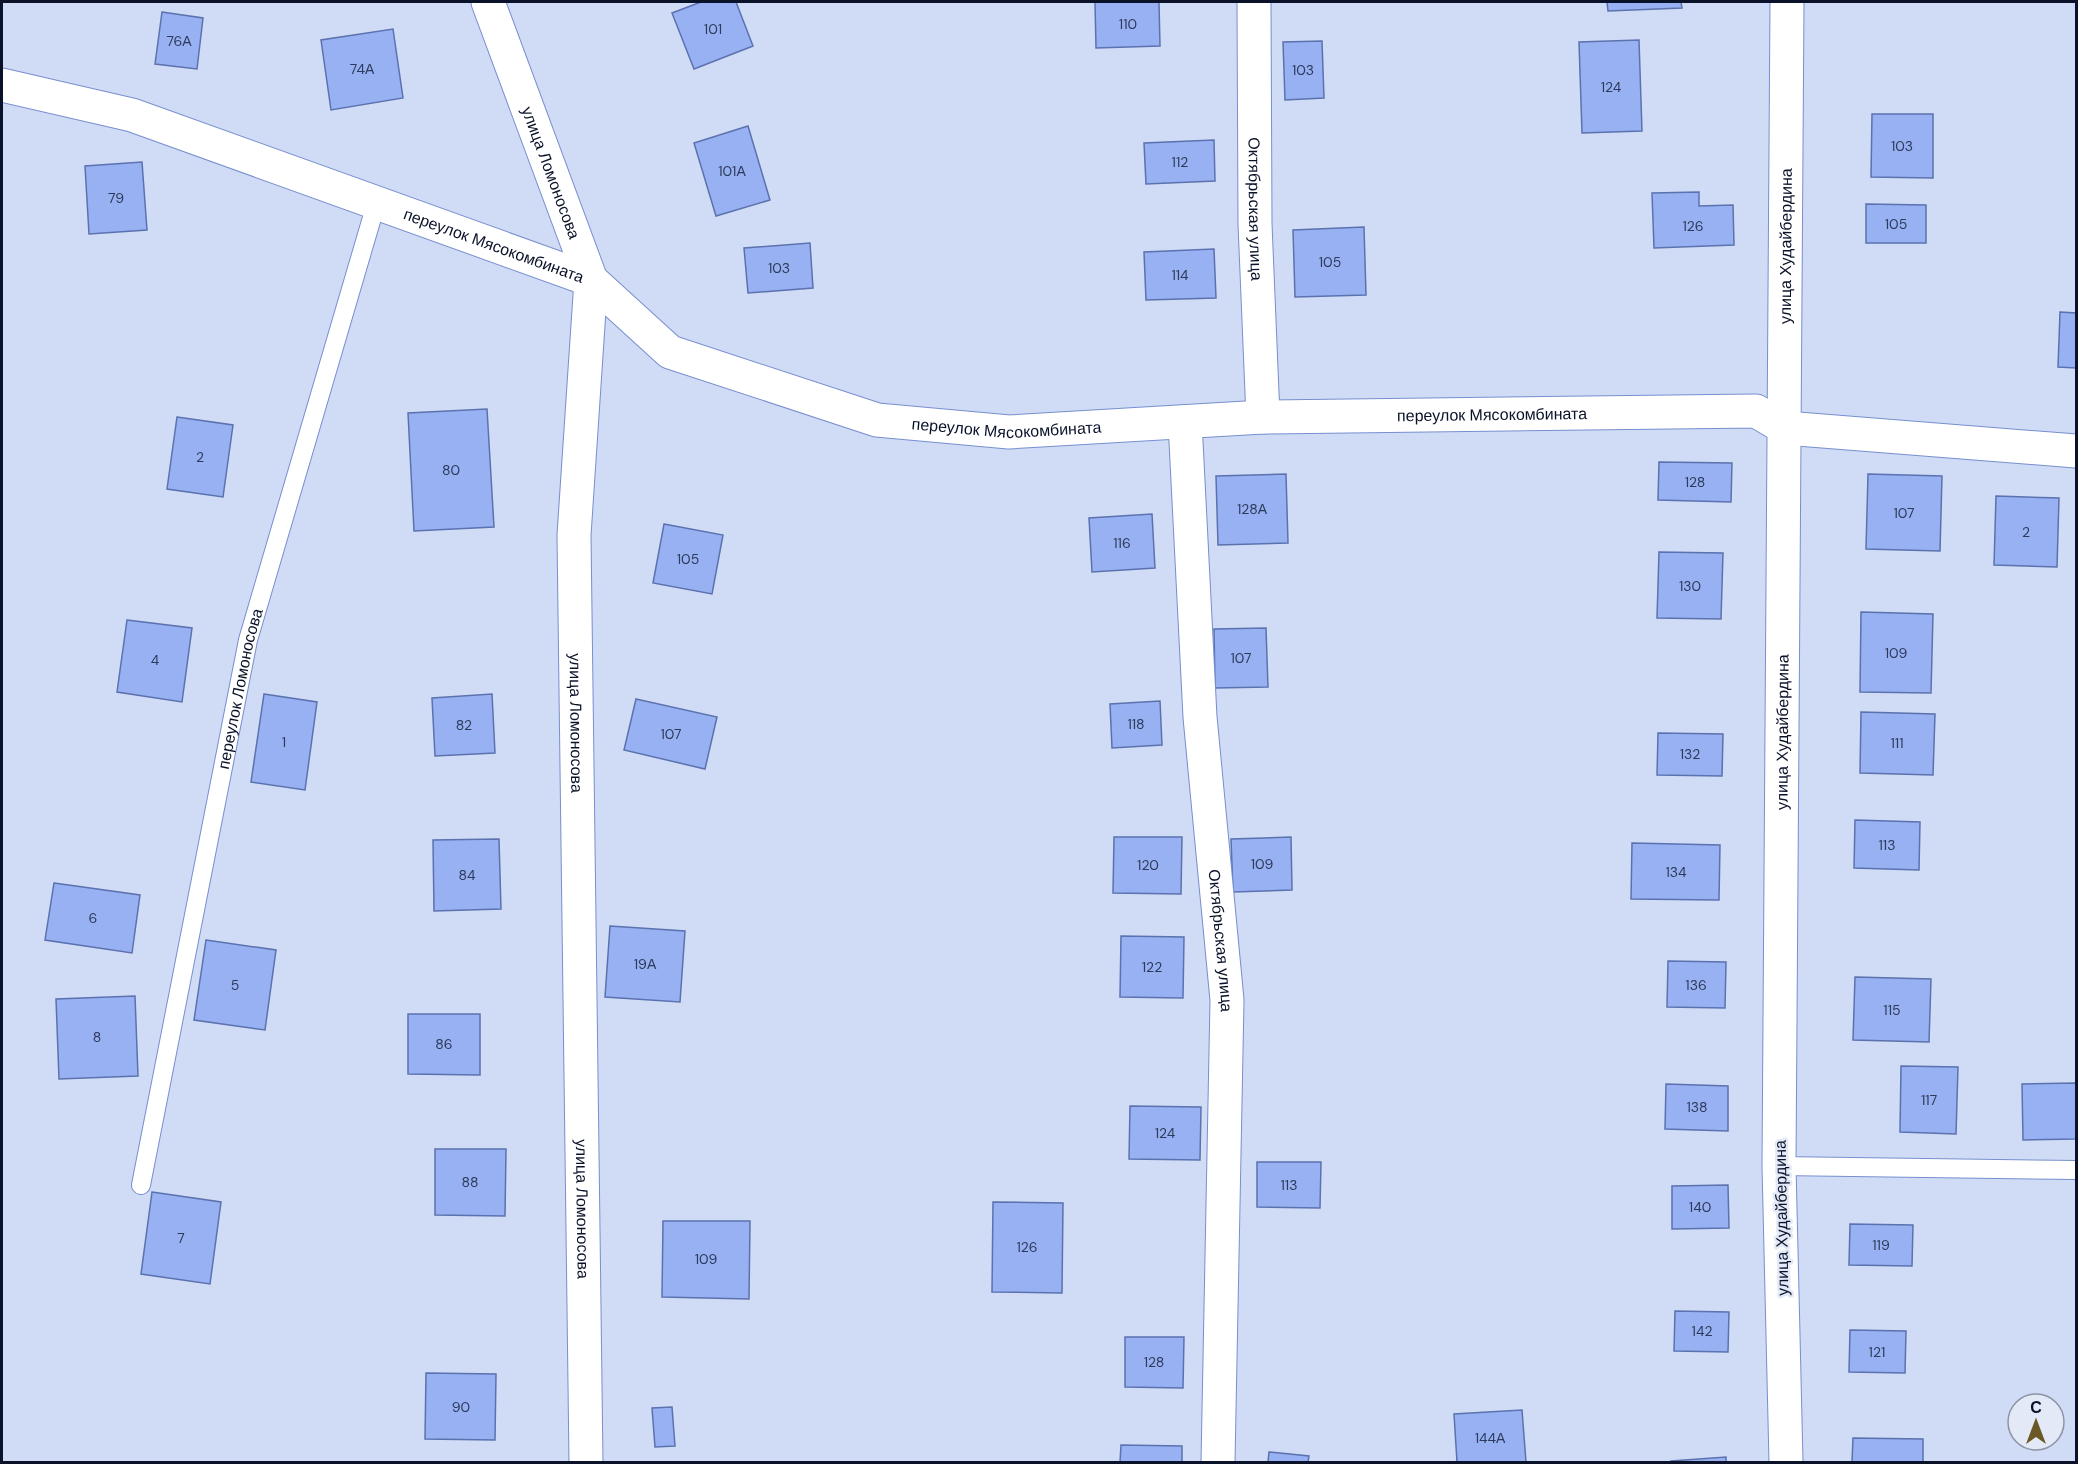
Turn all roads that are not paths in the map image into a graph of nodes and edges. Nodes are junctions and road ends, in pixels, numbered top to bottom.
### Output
1 (488, 2) edge
2 (1254, 2) edge
3 (1787, 2) edge
4 (2, 85) edge
5 (376, 204) junction
6 (591, 280) junction
7 (1263, 417) junction
8 (1185, 422) junction
9 (1785, 428) junction
10 (2076, 451) edge
11 (1779, 1166) junction
12 (2076, 1170) edge
13 (141, 1185) dead end
14 (586, 1462) edge
15 (1218, 1462) edge
16 (1786, 1462) edge

1 - 6 street, улица Ломоносова
2 - 7 street, Октябрьская улица
3 - 9 street, улица Худайбердина
4 - 5 street, переулок Мясокомбината
5 - 6 street, переулок Мясокомбината
5 - 13 lane, переулок Ломоносова
6 - 8 street, переулок Мясокомбината
6 - 14 street, улица Ломоносова
7 - 8 street, переулок Мясокомбината
7 - 9 street, переулок Мясокомбината
8 - 15 street, Октябрьская улица
9 - 10 street, переулок Мясокомбината
9 - 11 street, улица Худайбердина
11 - 12 lane
11 - 16 street, улица Худайбердина

